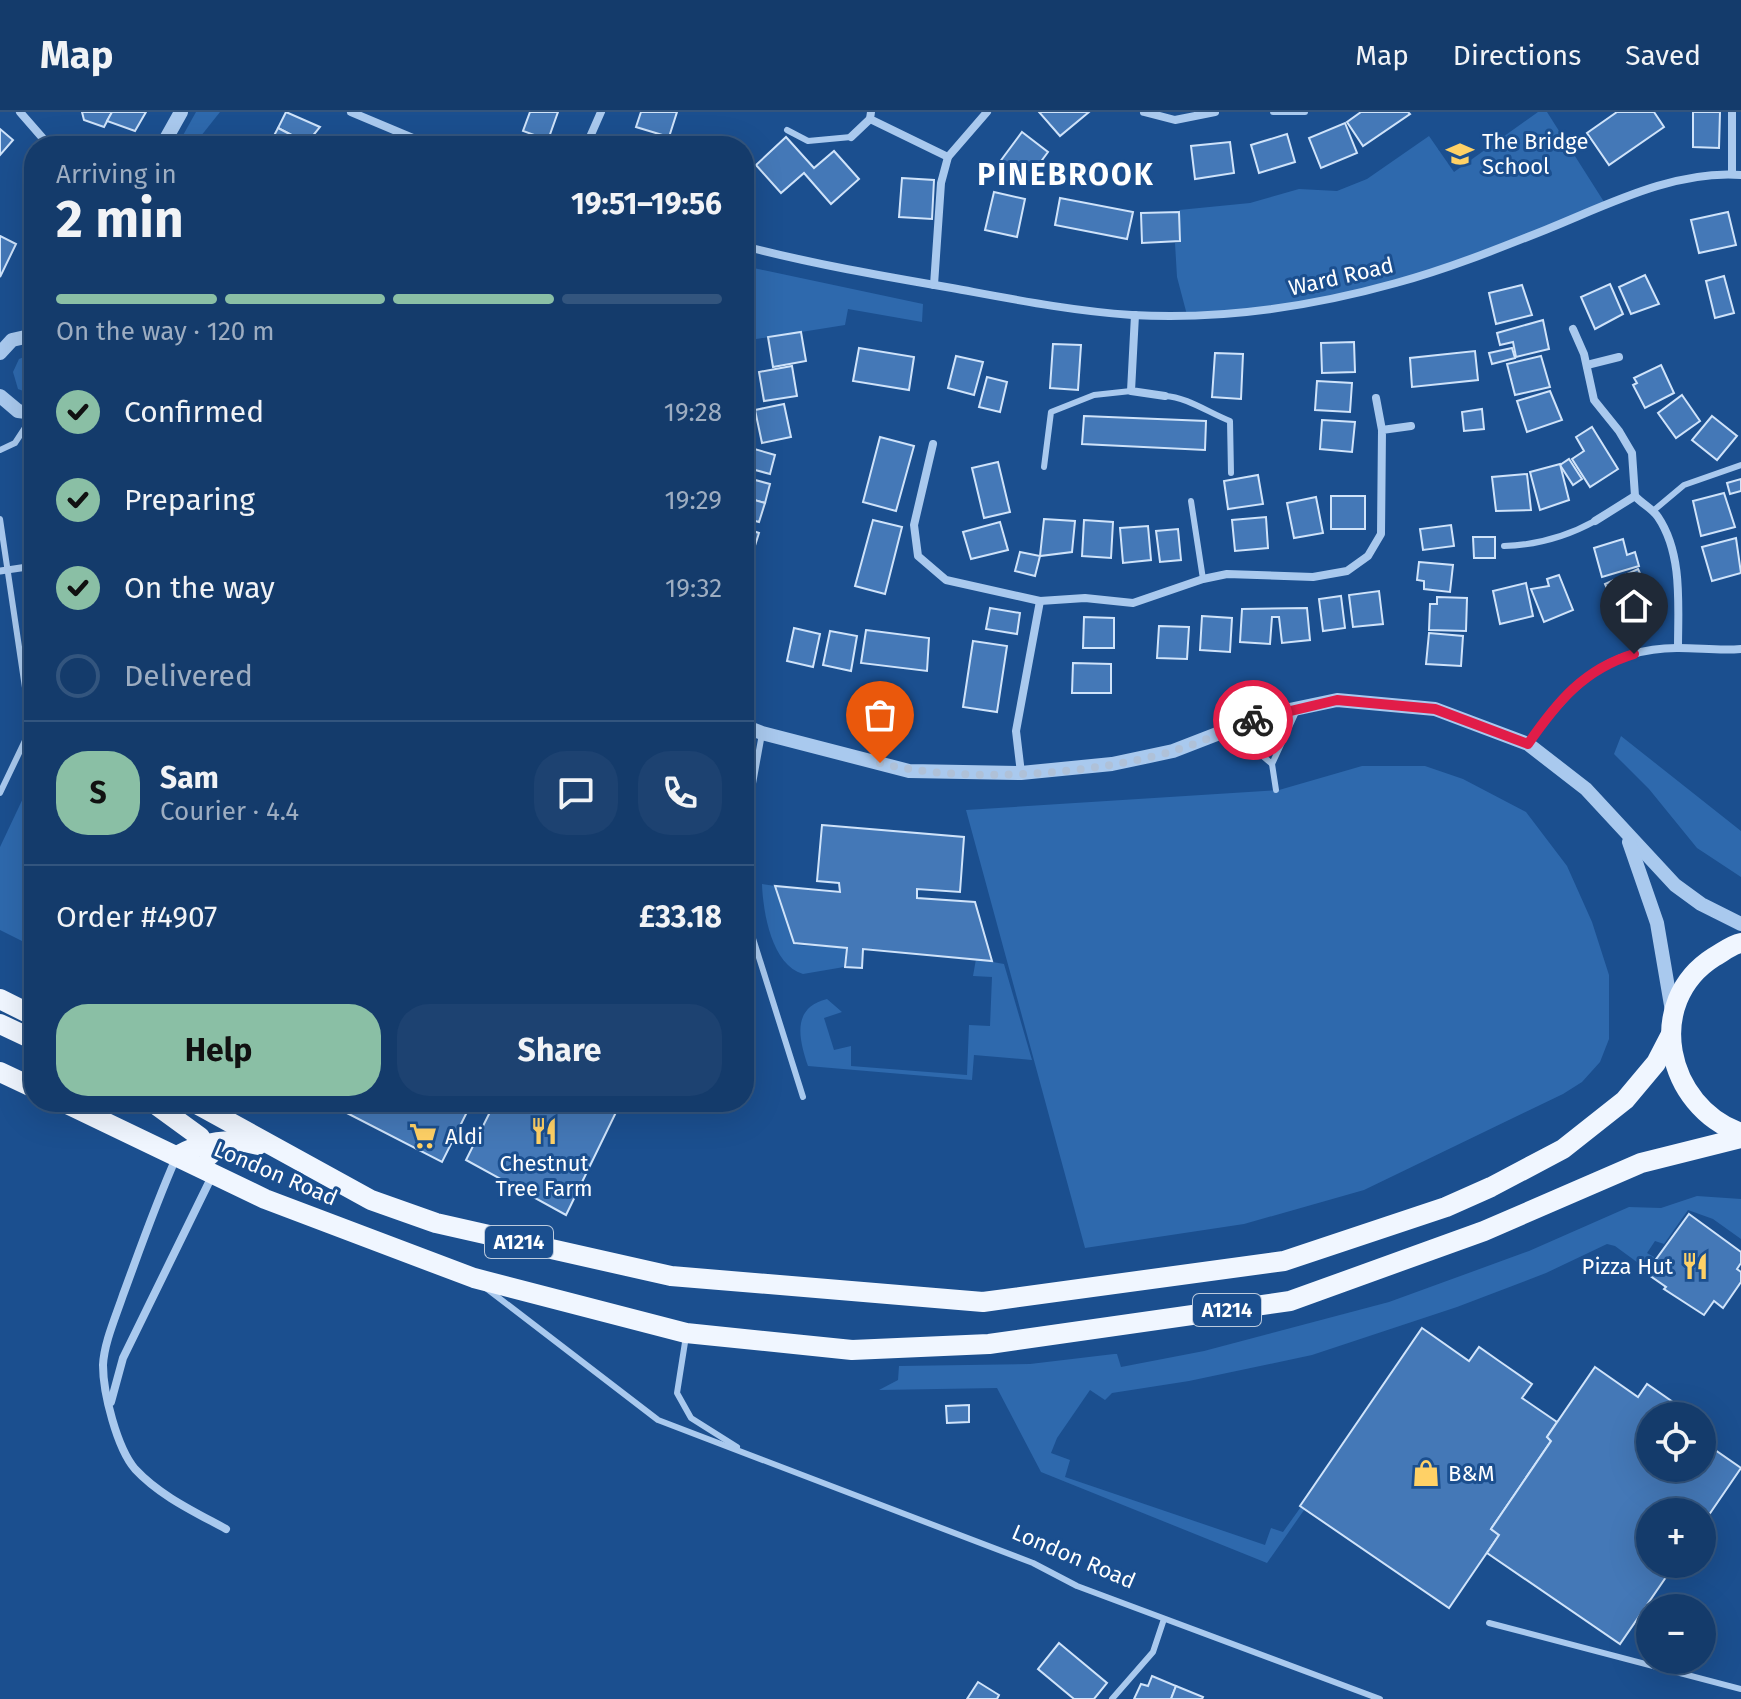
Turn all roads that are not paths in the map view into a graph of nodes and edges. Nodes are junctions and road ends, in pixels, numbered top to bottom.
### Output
1 (20, 112) edge
2 (181, 112) edge
3 (351, 112) edge
4 (601, 112) edge
5 (987, 112) edge
6 (1144, 112) edge
7 (1215, 112) edge
8 (1273, 112) edge
9 (1305, 112) edge
10 (1732, 112) edge
11 (871, 115) edge
12 (787, 130) dead end
13 (40, 136) edge
14 (168, 136) edge
15 (408, 136) edge
16 (590, 136) edge
17 (851, 137) joint
18 (948, 157) junction
19 (1736, 174) edge
20 (754, 248) edge
21 (934, 285) junction
22 (1135, 315) junction
23 (1573, 329) dead end
24 (21, 335) edge
25 (0, 353) edge
26 (1619, 357) dead end
27 (1587, 365) junction
28 (1131, 391) junction
29 (0, 396) edge
30 (1165, 396) joint
31 (1376, 398) dead end
32 (24, 412) edge
33 (1411, 426) dead end
34 (24, 429) edge
35 (1382, 430) junction
36 (933, 444) dead end
37 (0, 450) edge
38 (1741, 465) edge
39 (1044, 467) dead end
40 (1231, 473) dead end
41 (1635, 496) junction
42 (1191, 501) dead end
43 (1653, 511) junction
44 (0, 519) edge
45 (1595, 521) joint
46 (1504, 546) dead end
47 (24, 568) edge
48 (4, 571) edge
49 (1203, 579) junction
50 (1040, 601) junction
51 (1678, 648) junction
52 (1741, 649) edge
53 (24, 687) edge
54 (1298, 709) junction
55 (1231, 729) junction
56 (754, 730) edge
57 (762, 733) junction
58 (24, 743) edge
59 (1528, 744) junction
60 (1272, 764) junction
61 (1021, 773) junction
62 (754, 777) edge
63 (1276, 790) dead end
64 (0, 793) edge
65 (1626, 835) junction
66 (1741, 924) edge
67 (754, 942) edge
68 (1741, 943) edge
69 (0, 999) edge
70 (24, 1011) edge
71 (1673, 1015) junction
72 (0, 1024) edge
73 (24, 1035) edge
74 (1670, 1036) junction
75 (0, 1072) edge
76 (24, 1083) edge
77 (803, 1097) dead end
78 (84, 1112) edge
79 (168, 1112) edge
80 (211, 1112) edge
81 (1741, 1135) edge
82 (206, 1144) junction
83 (283, 1152) junction
84 (177, 1156) junction
85 (214, 1173) junction
86 (474, 1278) junction
87 (686, 1333) junction
88 (109, 1407) junction
89 (750, 1456) junction
90 (226, 1529) dead end
91 (1164, 1619) junction
92 (1489, 1623) dead end
93 (1741, 1689) edge
94 (1112, 1699) edge
95 (1380, 1699) edge

1 - 13 street
2 - 14 street
3 - 15 street
4 - 16 street
5 - 18 street
6 - 7 street
8 - 9 lane
10 - 19 street
11 - 17 street
11 - 18 street
12 - 17 lane
18 - 21 street
19 - 22 street, Ward Road
20 - 21 street, Ward Road
21 - 22 street, Ward Road
22 - 28 street
23 - 27 street
24 - 25 street
26 - 27 street
27 - 41 street
28 - 30 street
28 - 39 lane
29 - 32 street
30 - 40 lane
31 - 35 street
33 - 35 street
34 - 37 lane
35 - 49 street
36 - 50 street
38 - 43 lane
41 - 43 street
41 - 45 street
42 - 49 lane
43 - 51 street
44 - 48 lane
45 - 46 lane
47 - 48 street
48 - 53 lane
49 - 50 street
50 - 61 street
51 - 52 street
51 - 59 street
54 - 55 street
54 - 59 street
54 - 60 lane
55 - 60 lane
55 - 61 street
56 - 57 street
57 - 61 street
57 - 62 lane
58 - 64 lane
59 - 65 street
60 - 63 lane
65 - 66 street
65 - 71 street
67 - 77 lane
68 - 71 main road
69 - 70 main road
71 - 74 main road
72 - 73 main road
74 - 81 main road
74 - 83 main road, London Road / A1214
75 - 76 main road
78 - 84 main road, London Road / A1214
79 - 82 main road
80 - 83 main road, London Road / A1214
81 - 87 main road, A1214
82 - 83 main road
82 - 84 main road
82 - 85 main road
84 - 85 main road, London Road / A1214
84 - 88 street
85 - 86 main road, London Road / A1214
85 - 88 street
86 - 87 main road, London Road / A1214
86 - 89 lane, London Road
87 - 89 lane, London Road
88 - 90 street
89 - 91 lane, London Road
91 - 94 lane
91 - 95 lane, London Road
92 - 93 lane

